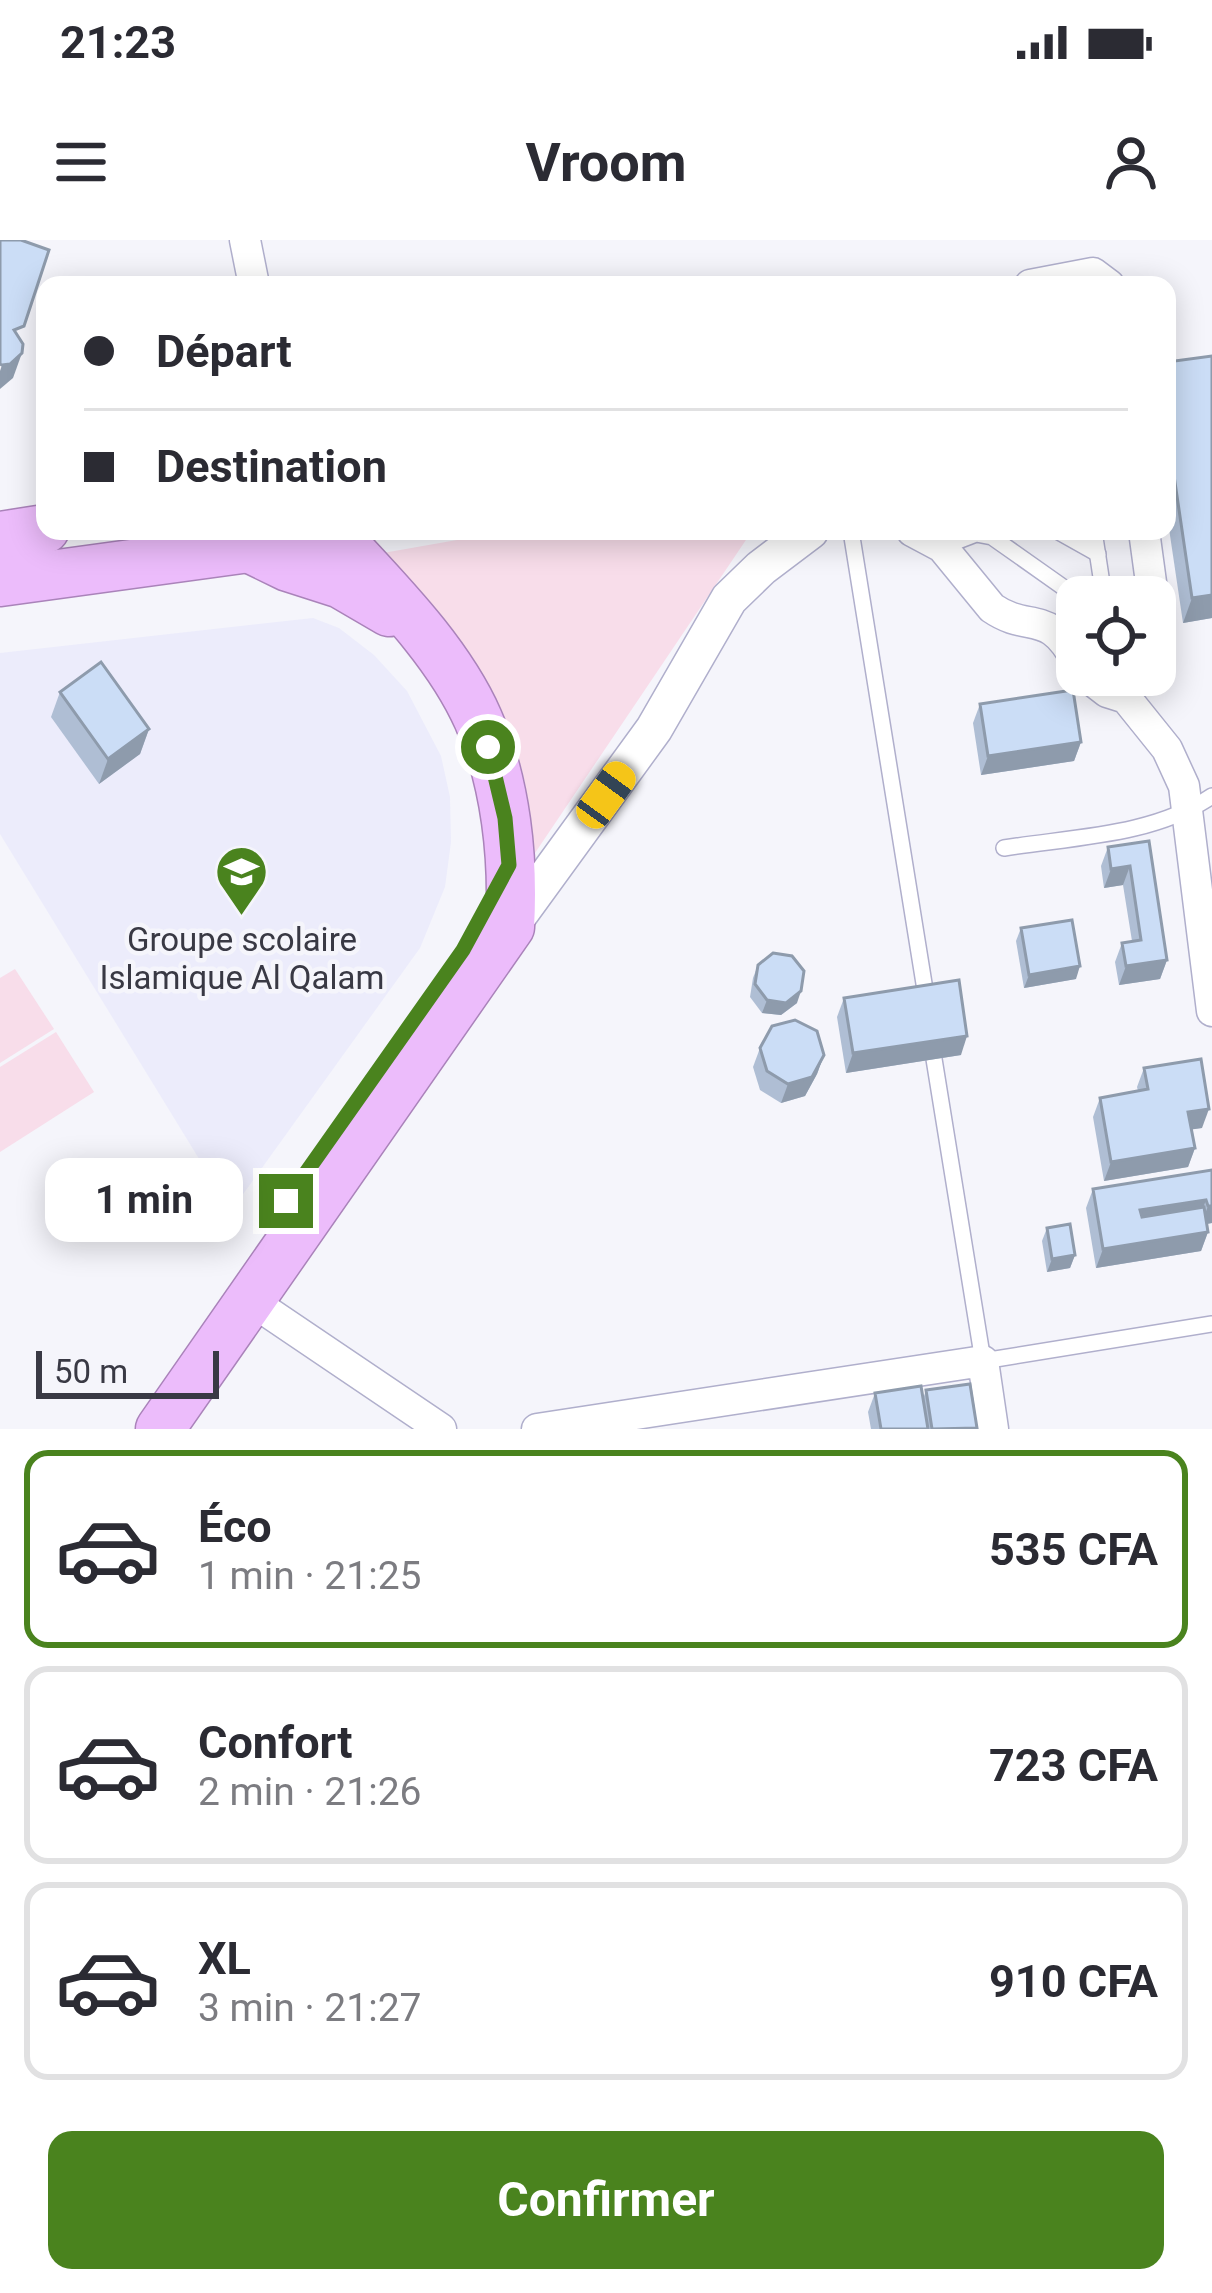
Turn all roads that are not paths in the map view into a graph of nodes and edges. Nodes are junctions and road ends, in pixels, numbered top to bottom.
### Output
1 (245, 240) edge
2 (252, 276) edge
3 (36, 530) edge
4 (0, 536) edge
5 (243, 540) edge
6 (351, 540) edge
7 (798, 540) edge
8 (852, 540) edge
9 (929, 540) edge
10 (961, 540) edge
11 (996, 540) edge
12 (1073, 540) edge
13 (1096, 540) edge
14 (1145, 540) edge
15 (943, 547) junction
16 (1098, 554) junction
17 (1101, 576) edge
18 (1150, 576) edge
19 (1056, 580) edge
20 (0, 582) edge
21 (419, 630) junction
22 (1056, 634) edge
23 (1120, 696) edge
24 (1126, 698) joint
25 (1201, 804) edge
26 (1004, 848) dead end
27 (509, 865) junction
28 (510, 927) junction
29 (927, 1003) edge
30 (1212, 1010) edge
31 (934, 1059) edge
32 (250, 1300) junction
33 (1212, 1324) edge
34 (983, 1361) junction
35 (592, 1425) edge
36 (128, 1429) edge
37 (160, 1429) edge
38 (441, 1429) edge
39 (537, 1429) edge
40 (993, 1429) edge

1 - 2 street
3 - 4 highway
5 - 20 highway
5 - 21 highway
6 - 21 highway
7 - 28 street
8 - 29 lane
9 - 15 street
10 - 15 lane
11 - 19 lane
12 - 16 lane
13 - 16 lane
14 - 18 street
15 - 22 street
16 - 17 lane
21 - 27 highway
23 - 24 street
24 - 25 street
25 - 26 lane
25 - 30 street
27 - 28 highway
27 - 36 highway
28 - 32 highway
31 - 34 lane
32 - 37 highway
32 - 38 street
33 - 34 lane
34 - 35 street
34 - 40 street
35 - 39 street

